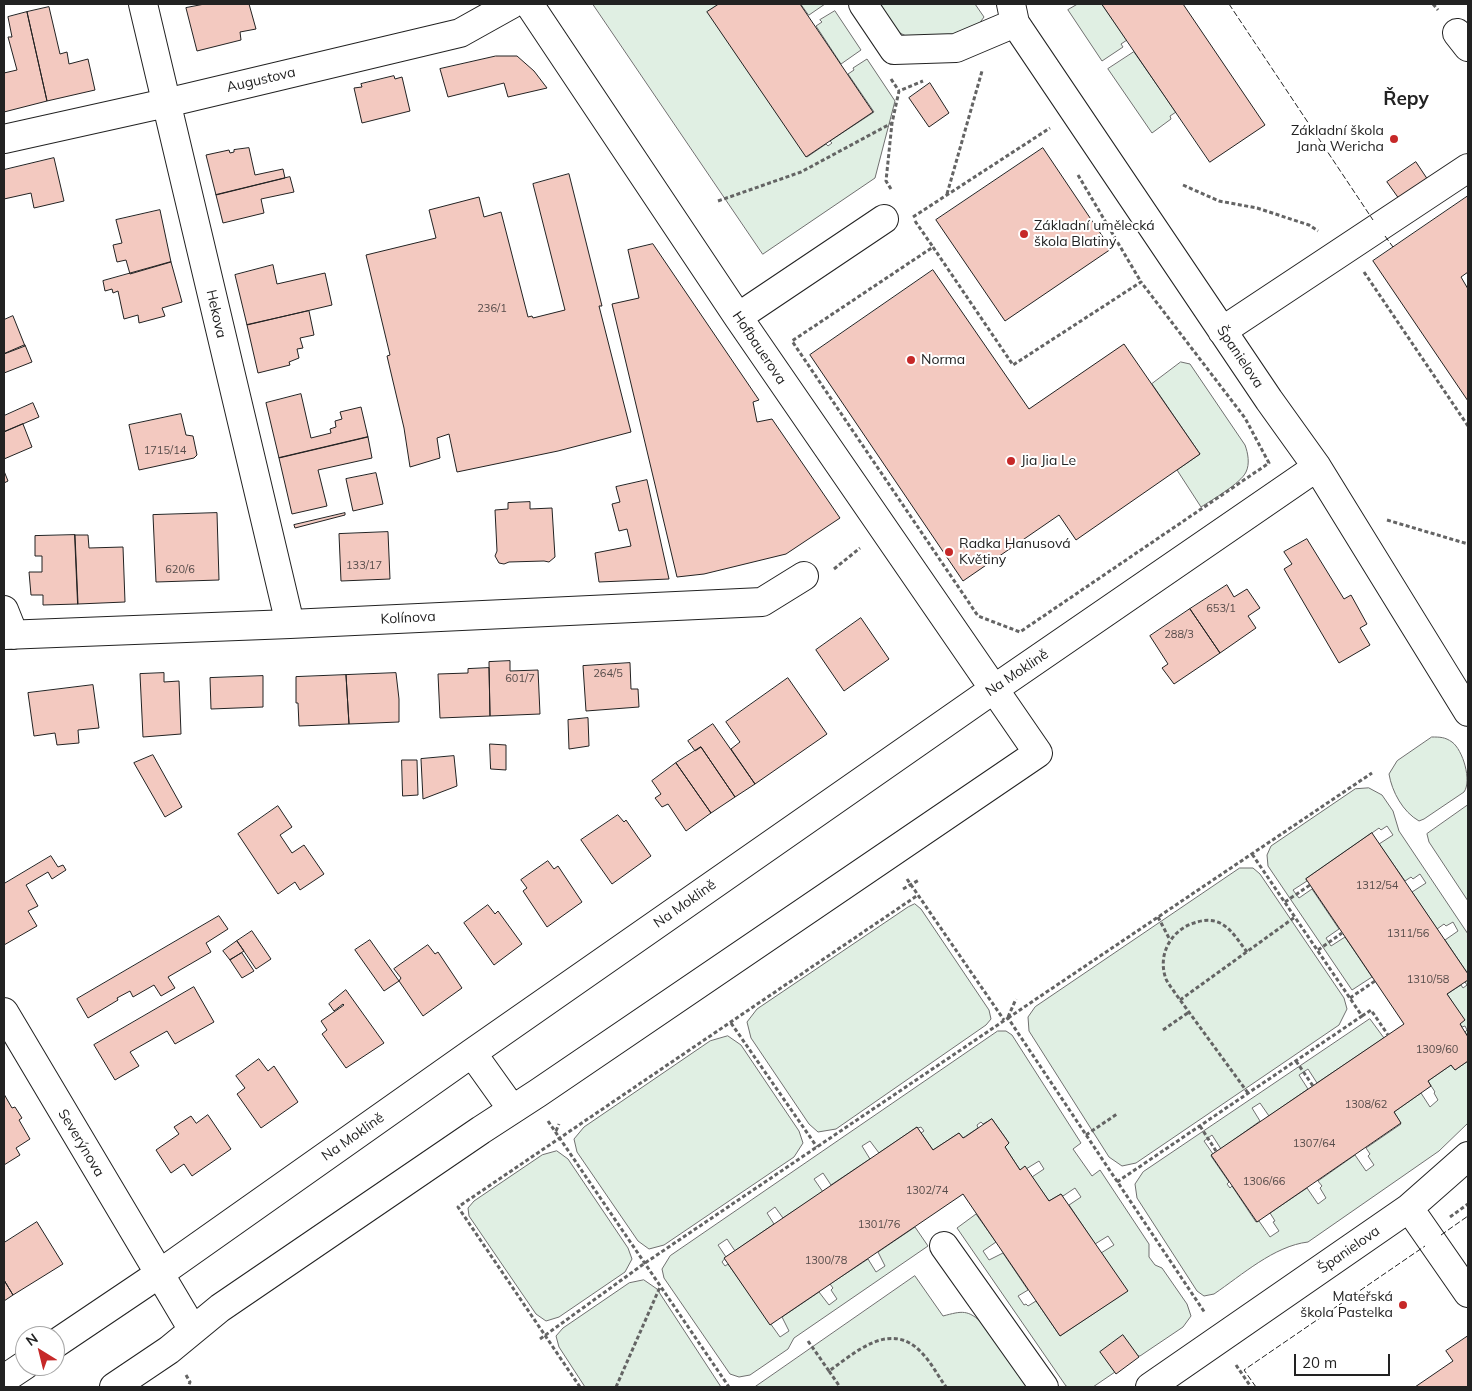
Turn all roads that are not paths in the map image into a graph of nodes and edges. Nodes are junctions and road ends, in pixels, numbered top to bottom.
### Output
1 (143, 4) edge
2 (512, 4) edge
3 (529, 4) edge
4 (863, 4) edge
5 (1013, 14) edge
6 (166, 103) junction
7 (4, 139) edge
8 (1468, 168) edge
9 (895, 215) road end
10 (738, 317) junction
11 (1222, 331) junction
12 (1317, 468) junction
13 (804, 576) road end
14 (290, 624) junction
15 (7, 627) edge
16 (994, 689) junction
17 (1468, 712) edge
18 (4, 1012) edge
19 (472, 1053) junction
20 (522, 1103) junction
21 (1468, 1156) edge
22 (1409, 1208) junction
23 (944, 1246) dead end
24 (159, 1274) junction
25 (1468, 1293) edge
26 (193, 1330) junction
27 (65, 1337) edge
28 (15, 1372) edge
29 (4, 1379) edge
30 (114, 1387) edge
31 (1044, 1387) edge
32 (1150, 1387) edge

1 - 6 street, Hekova
2 - 6 street, Augustova
3 - 10 street, Hofbauerova
4 - 5 street
5 - 11 street, Španielova
6 - 7 street, Augustova
6 - 14 street, Hekova
8 - 11 street
9 - 10 street
10 - 16 street, Hofbauerova
11 - 12 street, Španielova
12 - 16 street, Na Moklině
12 - 17 street, Španielova
13 - 14 street, Kolínova
14 - 15 street, Kolínova
16 - 19 street, Na Moklině
16 - 20 street, Hofbauerova
18 - 24 street, Severýnova
19 - 20 street
19 - 24 street, Na Moklině
20 - 26 street
21 - 22 street, Španielova
22 - 25 street
22 - 32 street, Španielova
23 - 31 street
24 - 26 street, Severýnova
24 - 27 street, Na Moklině
26 - 30 street
28 - 29 street

